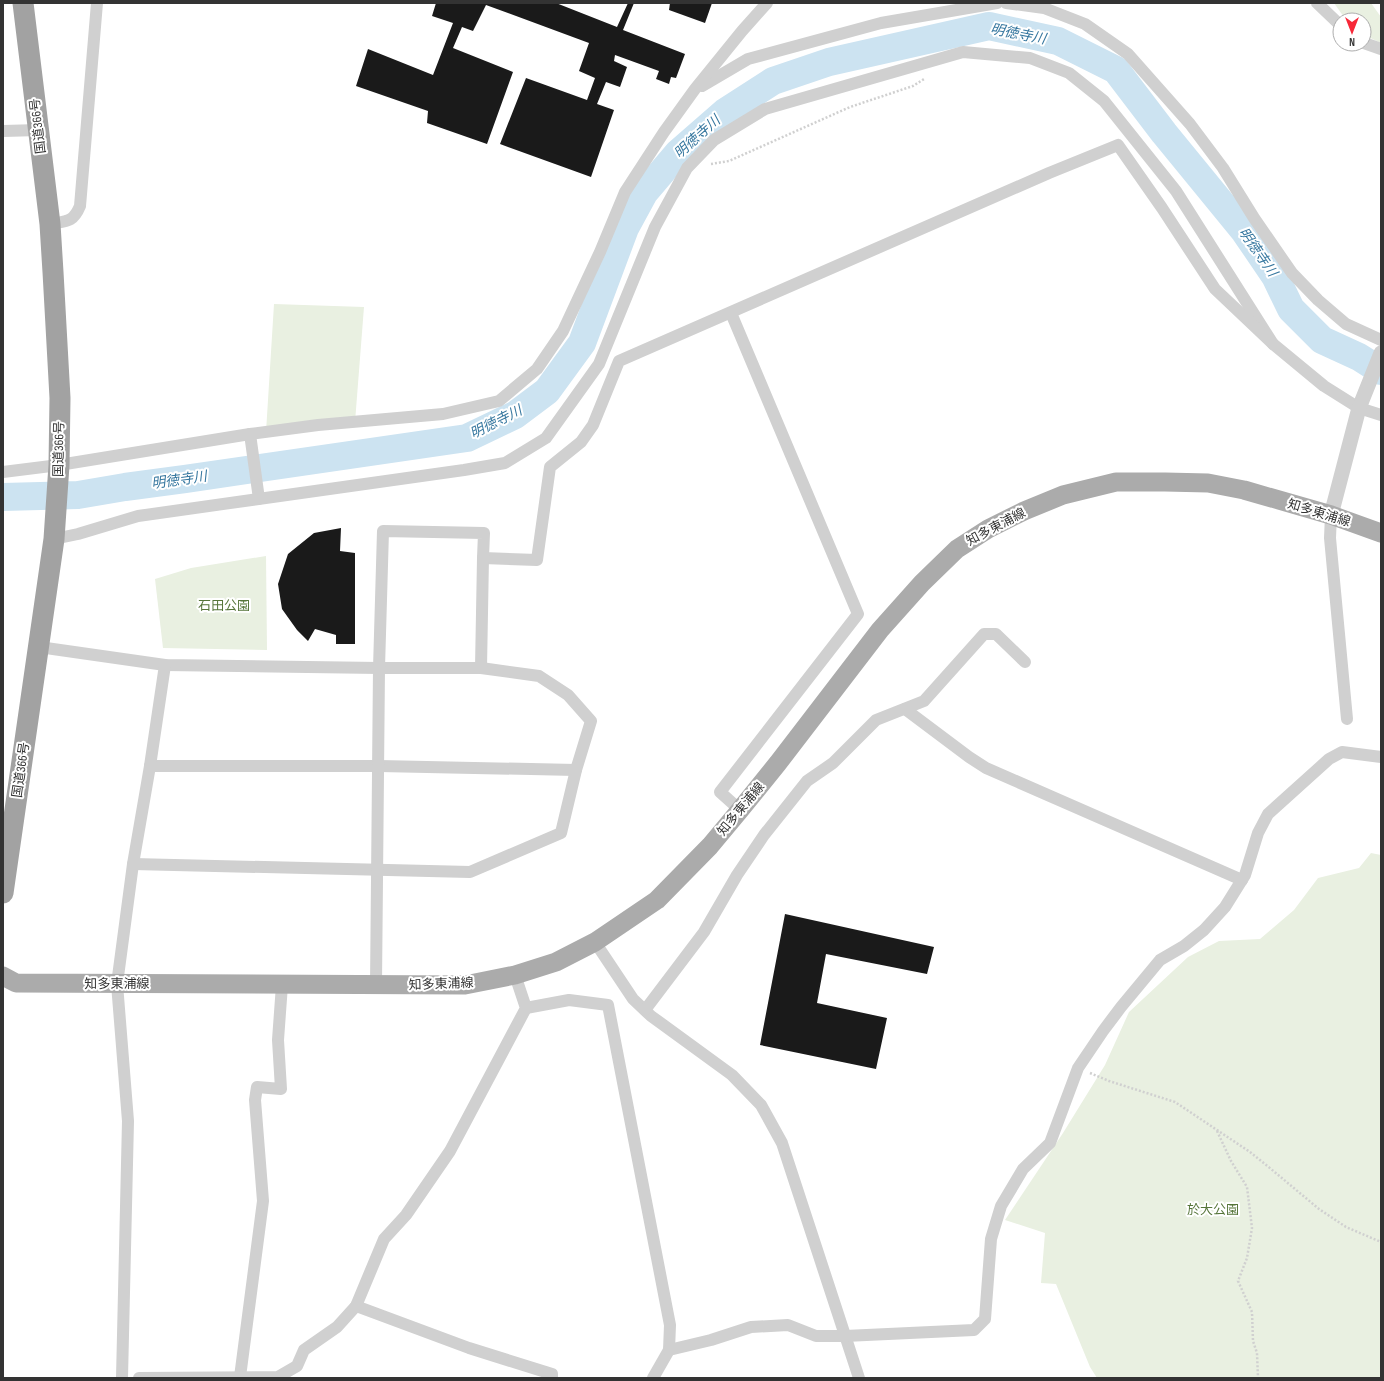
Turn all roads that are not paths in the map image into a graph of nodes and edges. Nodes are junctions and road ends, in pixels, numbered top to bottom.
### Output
1 (23, 3) edge
2 (97, 3) edge
3 (767, 3) edge
4 (997, 3) edge
5 (1006, 3) edge
6 (1317, 3) edge
7 (1332, 17) edge
8 (695, 89) junction
9 (39, 130) junction
10 (3, 131) edge
11 (50, 224) junction
12 (731, 313) junction
13 (1381, 340) edge
14 (1273, 344) junction
15 (1381, 353) edge
16 (1359, 408) junction
17 (1381, 415) edge
18 (250, 434) junction
19 (59, 471) junction
20 (3, 472) edge
21 (259, 499) junction
22 (1330, 515) junction
23 (55, 532) junction
24 (1381, 533) edge
25 (483, 558) junction
26 (39, 647) junction
27 (1025, 662) dead end
28 (165, 665) junction
29 (379, 668) junction
30 (481, 668) junction
31 (905, 709) junction
32 (1347, 720) dead end
33 (1381, 757) edge
34 (150, 766) junction
35 (379, 766) junction
36 (576, 770) junction
37 (740, 810) junction
38 (8, 826) edge
39 (133, 864) junction
40 (376, 870) junction
41 (1242, 880) junction
42 (3, 893) edge
43 (595, 942) junction
44 (515, 975) junction
45 (7, 983) edge
46 (117, 984) junction
47 (282, 985) junction
48 (376, 985) junction
49 (526, 1008) junction
50 (645, 1010) junction
51 (356, 1306) junction
52 (845, 1336) junction
53 (669, 1350) junction
54 (240, 1377) junction
55 (278, 1377) edge
56 (122, 1378) edge
57 (139, 1378) edge
58 (552, 1378) edge
59 (653, 1378) edge
60 (859, 1378) edge

1 - 9 highway, 国道366号
2 - 11 street
3 - 8 street
4 - 8 street
5 - 13 street
6 - 7 street
8 - 18 street
9 - 10 street
9 - 11 highway, 国道366号
11 - 19 highway, 国道366号
12 - 14 street
12 - 25 street
12 - 37 street
14 - 16 street
14 - 21 street
15 - 16 street
16 - 17 street
16 - 22 street
18 - 19 street
18 - 21 street
19 - 20 street
19 - 23 highway, 国道366号
21 - 23 street
22 - 24 main road, 知多東浦線
22 - 32 street
22 - 37 main road, 知多東浦線
23 - 26 highway, 国道366号
25 - 29 street
25 - 30 street
26 - 28 street
26 - 38 highway, 国道366号
27 - 31 street
28 - 29 street
28 - 34 street
29 - 30 street
29 - 35 street
30 - 36 street
31 - 41 street
31 - 50 street
33 - 41 street
34 - 35 street
34 - 39 street
35 - 36 street
35 - 40 street
36 - 40 street
37 - 43 main road, 知多東浦線
38 - 42 highway, 国道366号
39 - 40 street
39 - 46 street
40 - 48 street
41 - 52 street
43 - 44 main road, 知多東浦線
43 - 50 street
44 - 48 main road, 知多東浦線
44 - 49 street
45 - 46 main road, 知多東浦線
46 - 47 main road, 知多東浦線
46 - 56 street
47 - 48 main road, 知多東浦線
47 - 54 street
49 - 51 street
49 - 53 street
50 - 52 street
51 - 55 street
51 - 58 street
52 - 53 street
52 - 60 street
53 - 59 street
54 - 55 street
54 - 57 street

